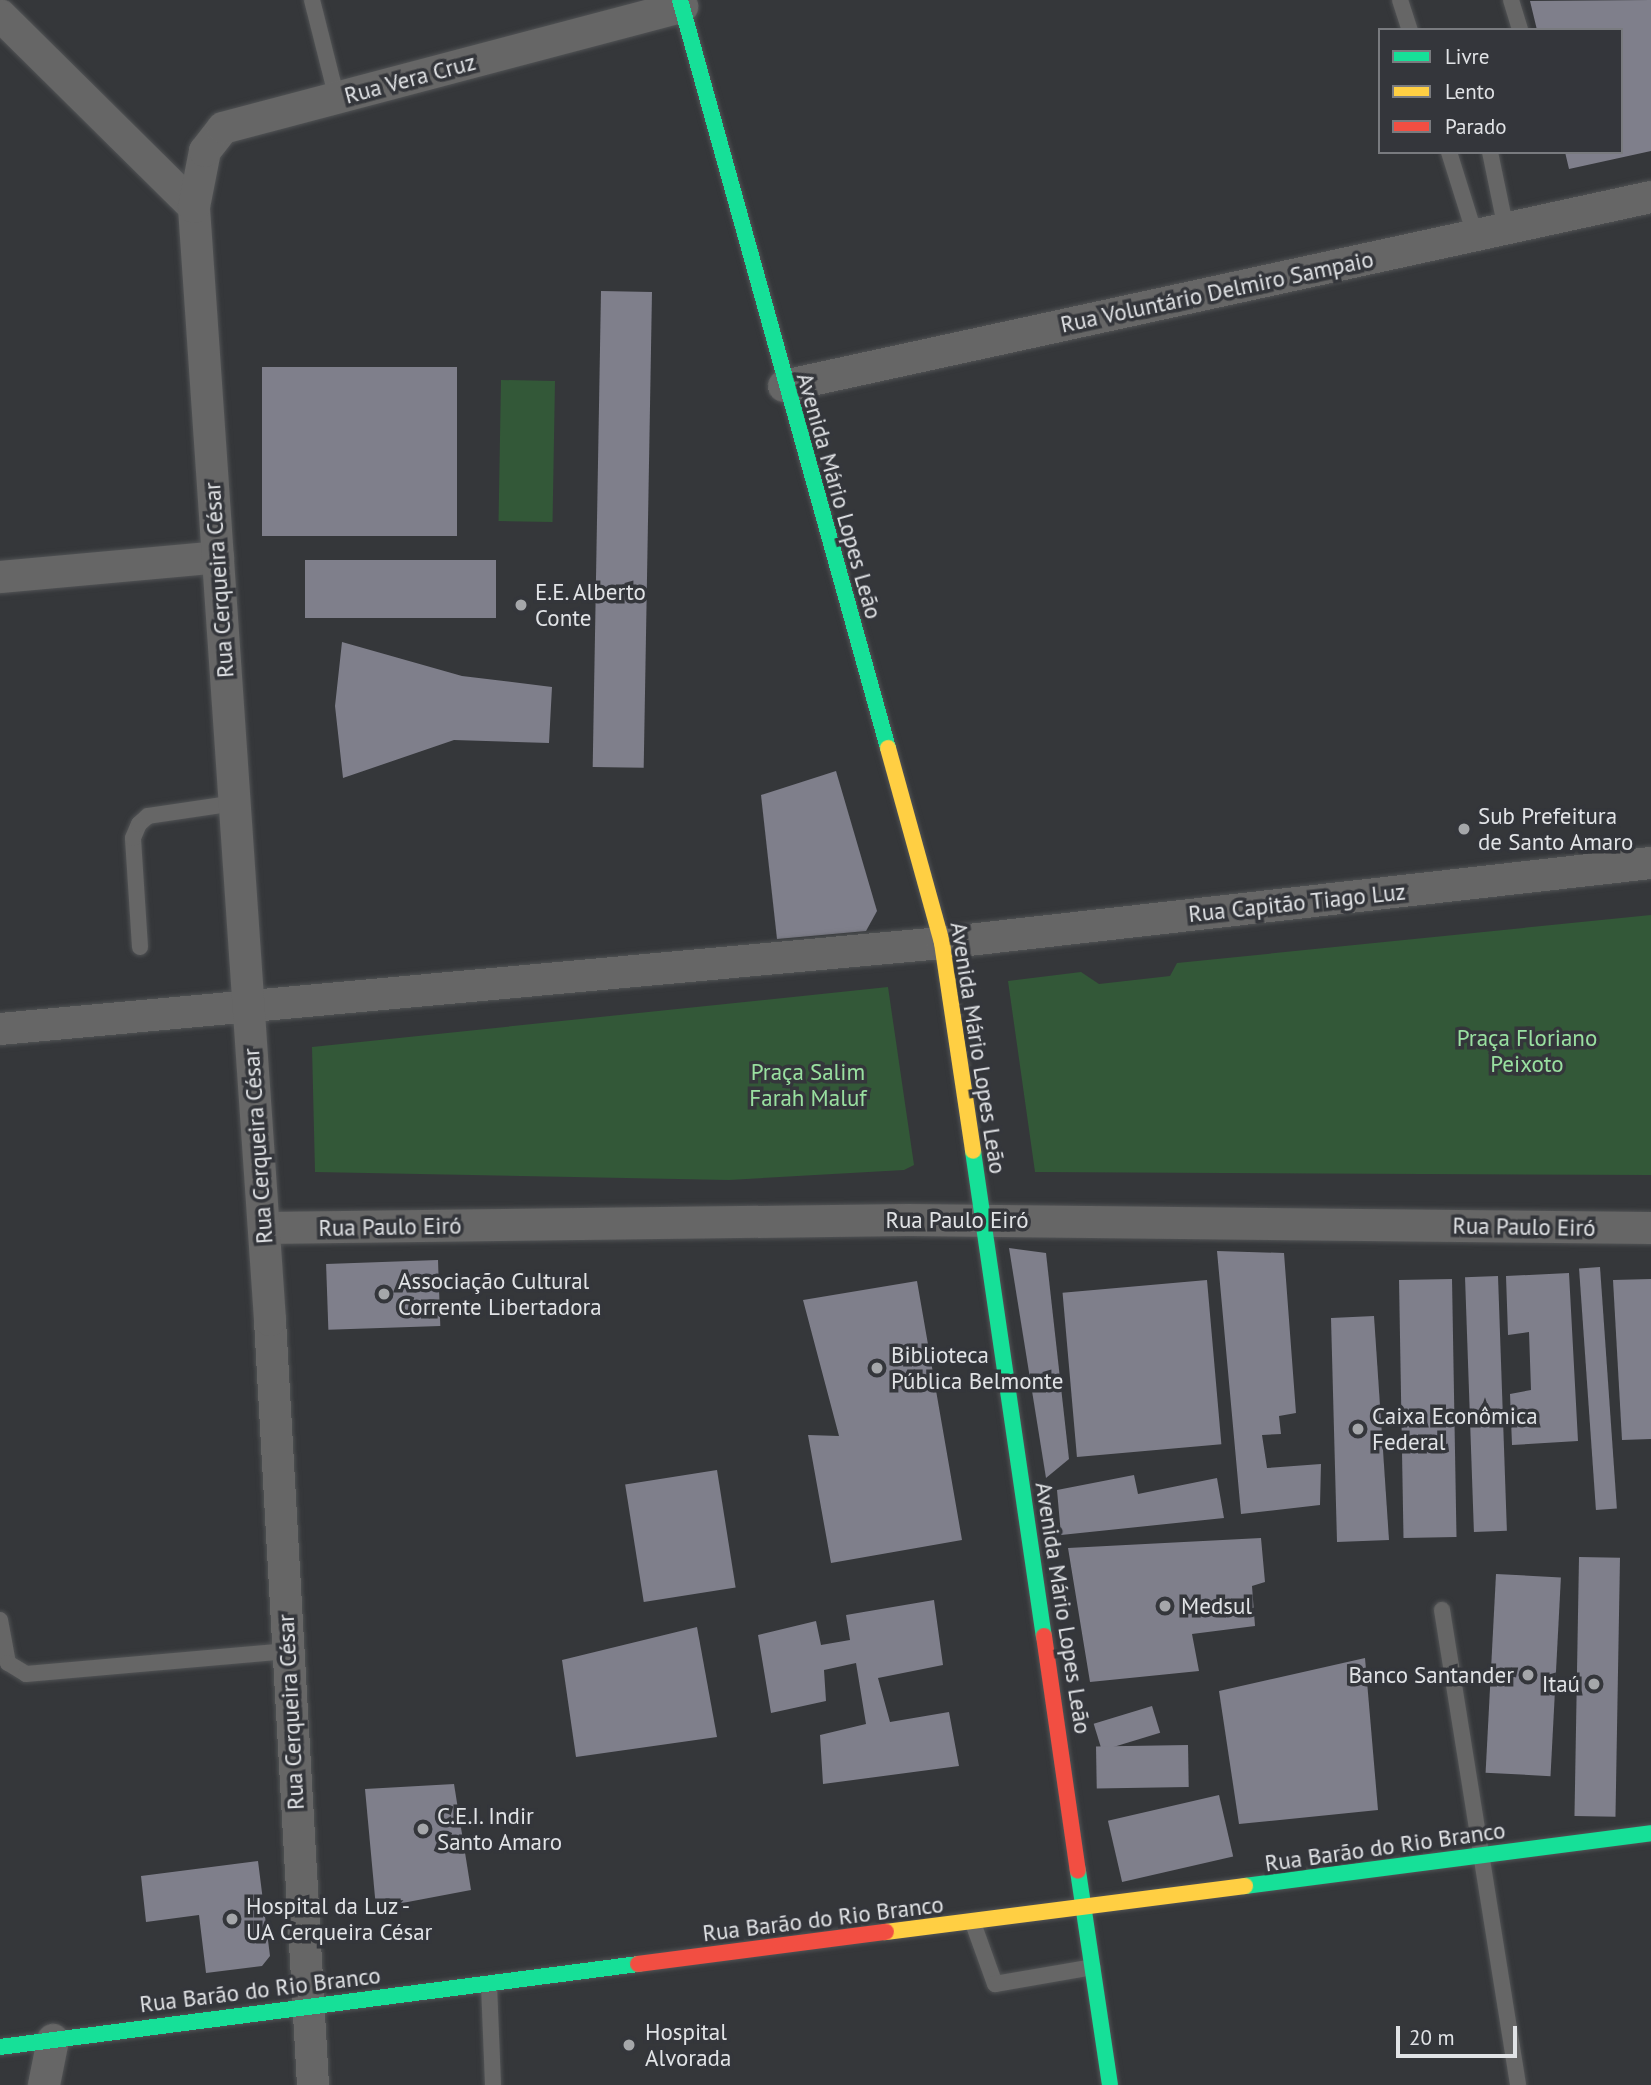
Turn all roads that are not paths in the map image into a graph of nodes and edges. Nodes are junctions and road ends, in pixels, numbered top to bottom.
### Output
1 (312, 0) edge
2 (1400, 0) edge
3 (1511, 0) edge
4 (681, 3) edge
5 (0, 15) edge
6 (1409, 28) edge
7 (1519, 28) edge
8 (337, 99) junction
9 (1449, 154) edge
10 (1490, 154) edge
11 (1651, 197) edge
12 (194, 207) junction
13 (1506, 229) junction
14 (1475, 235) junction
15 (784, 386) junction
16 (218, 557) junction
17 (0, 577) edge
18 (235, 803) junction
19 (1651, 863) edge
20 (942, 943) junction
21 (140, 947) dead end
22 (249, 1009) junction
23 (0, 1029) edge
24 (980, 1221) junction
25 (264, 1228) junction
26 (1651, 1228) edge
27 (1442, 1609) dead end
28 (0, 1620) edge
29 (288, 1651) junction
30 (1651, 1833) edge
31 (1483, 1857) junction
32 (1087, 1909) junction
33 (973, 1923) junction
34 (1096, 1966) junction
35 (489, 1985) junction
36 (307, 2007) junction
37 (53, 2040) junction
38 (0, 2047) edge
39 (44, 2085) edge
40 (313, 2085) edge
41 (493, 2085) edge
42 (1110, 2085) edge
43 (1518, 2085) edge

1 - 8 lane
2 - 6 lane
3 - 7 lane
4 - 8 street, Rua Vera Cruz
4 - 15 street, Avenida Mário Lopes Leão
5 - 12 street
8 - 12 street, Rua Vera Cruz
9 - 14 lane
10 - 13 lane
11 - 13 street, Rua Voluntário Delmiro Sampaio
12 - 16 street, Rua Cerqueira César
13 - 14 street, Rua Voluntário Delmiro Sampaio
14 - 15 street, Rua Voluntário Delmiro Sampaio
15 - 20 street, Avenida Mário Lopes Leão
16 - 17 street
16 - 18 street, Rua Cerqueira César
18 - 21 lane
18 - 22 street, Rua Cerqueira César
19 - 20 street, Rua Capitão Tiago Luz
20 - 22 street, Rua Capitão Tiago Luz
20 - 24 street, Avenida Mário Lopes Leão
22 - 23 street, Rua Capitão Tiago Luz
22 - 25 street, Rua Cerqueira César
24 - 25 street, Rua Paulo Eiró
24 - 26 street, Rua Paulo Eiró
24 - 32 street, Avenida Mário Lopes Leão
25 - 29 street, Rua Cerqueira César
27 - 31 lane
28 - 29 lane
29 - 36 street, Rua Cerqueira César
30 - 31 street, Rua Barão do Rio Branco
31 - 32 street, Rua Barão do Rio Branco
31 - 43 lane
32 - 33 street, Rua Barão do Rio Branco
32 - 34 street, Avenida Mário Lopes Leão
33 - 34 lane
33 - 35 street, Rua Barão do Rio Branco
34 - 42 street, Avenida Mário Lopes Leão
35 - 36 street, Rua Barão do Rio Branco
35 - 41 lane
36 - 37 street, Rua Barão do Rio Branco
36 - 40 street, Rua Cerqueira César
37 - 38 street, Rua Barão do Rio Branco
37 - 39 street

